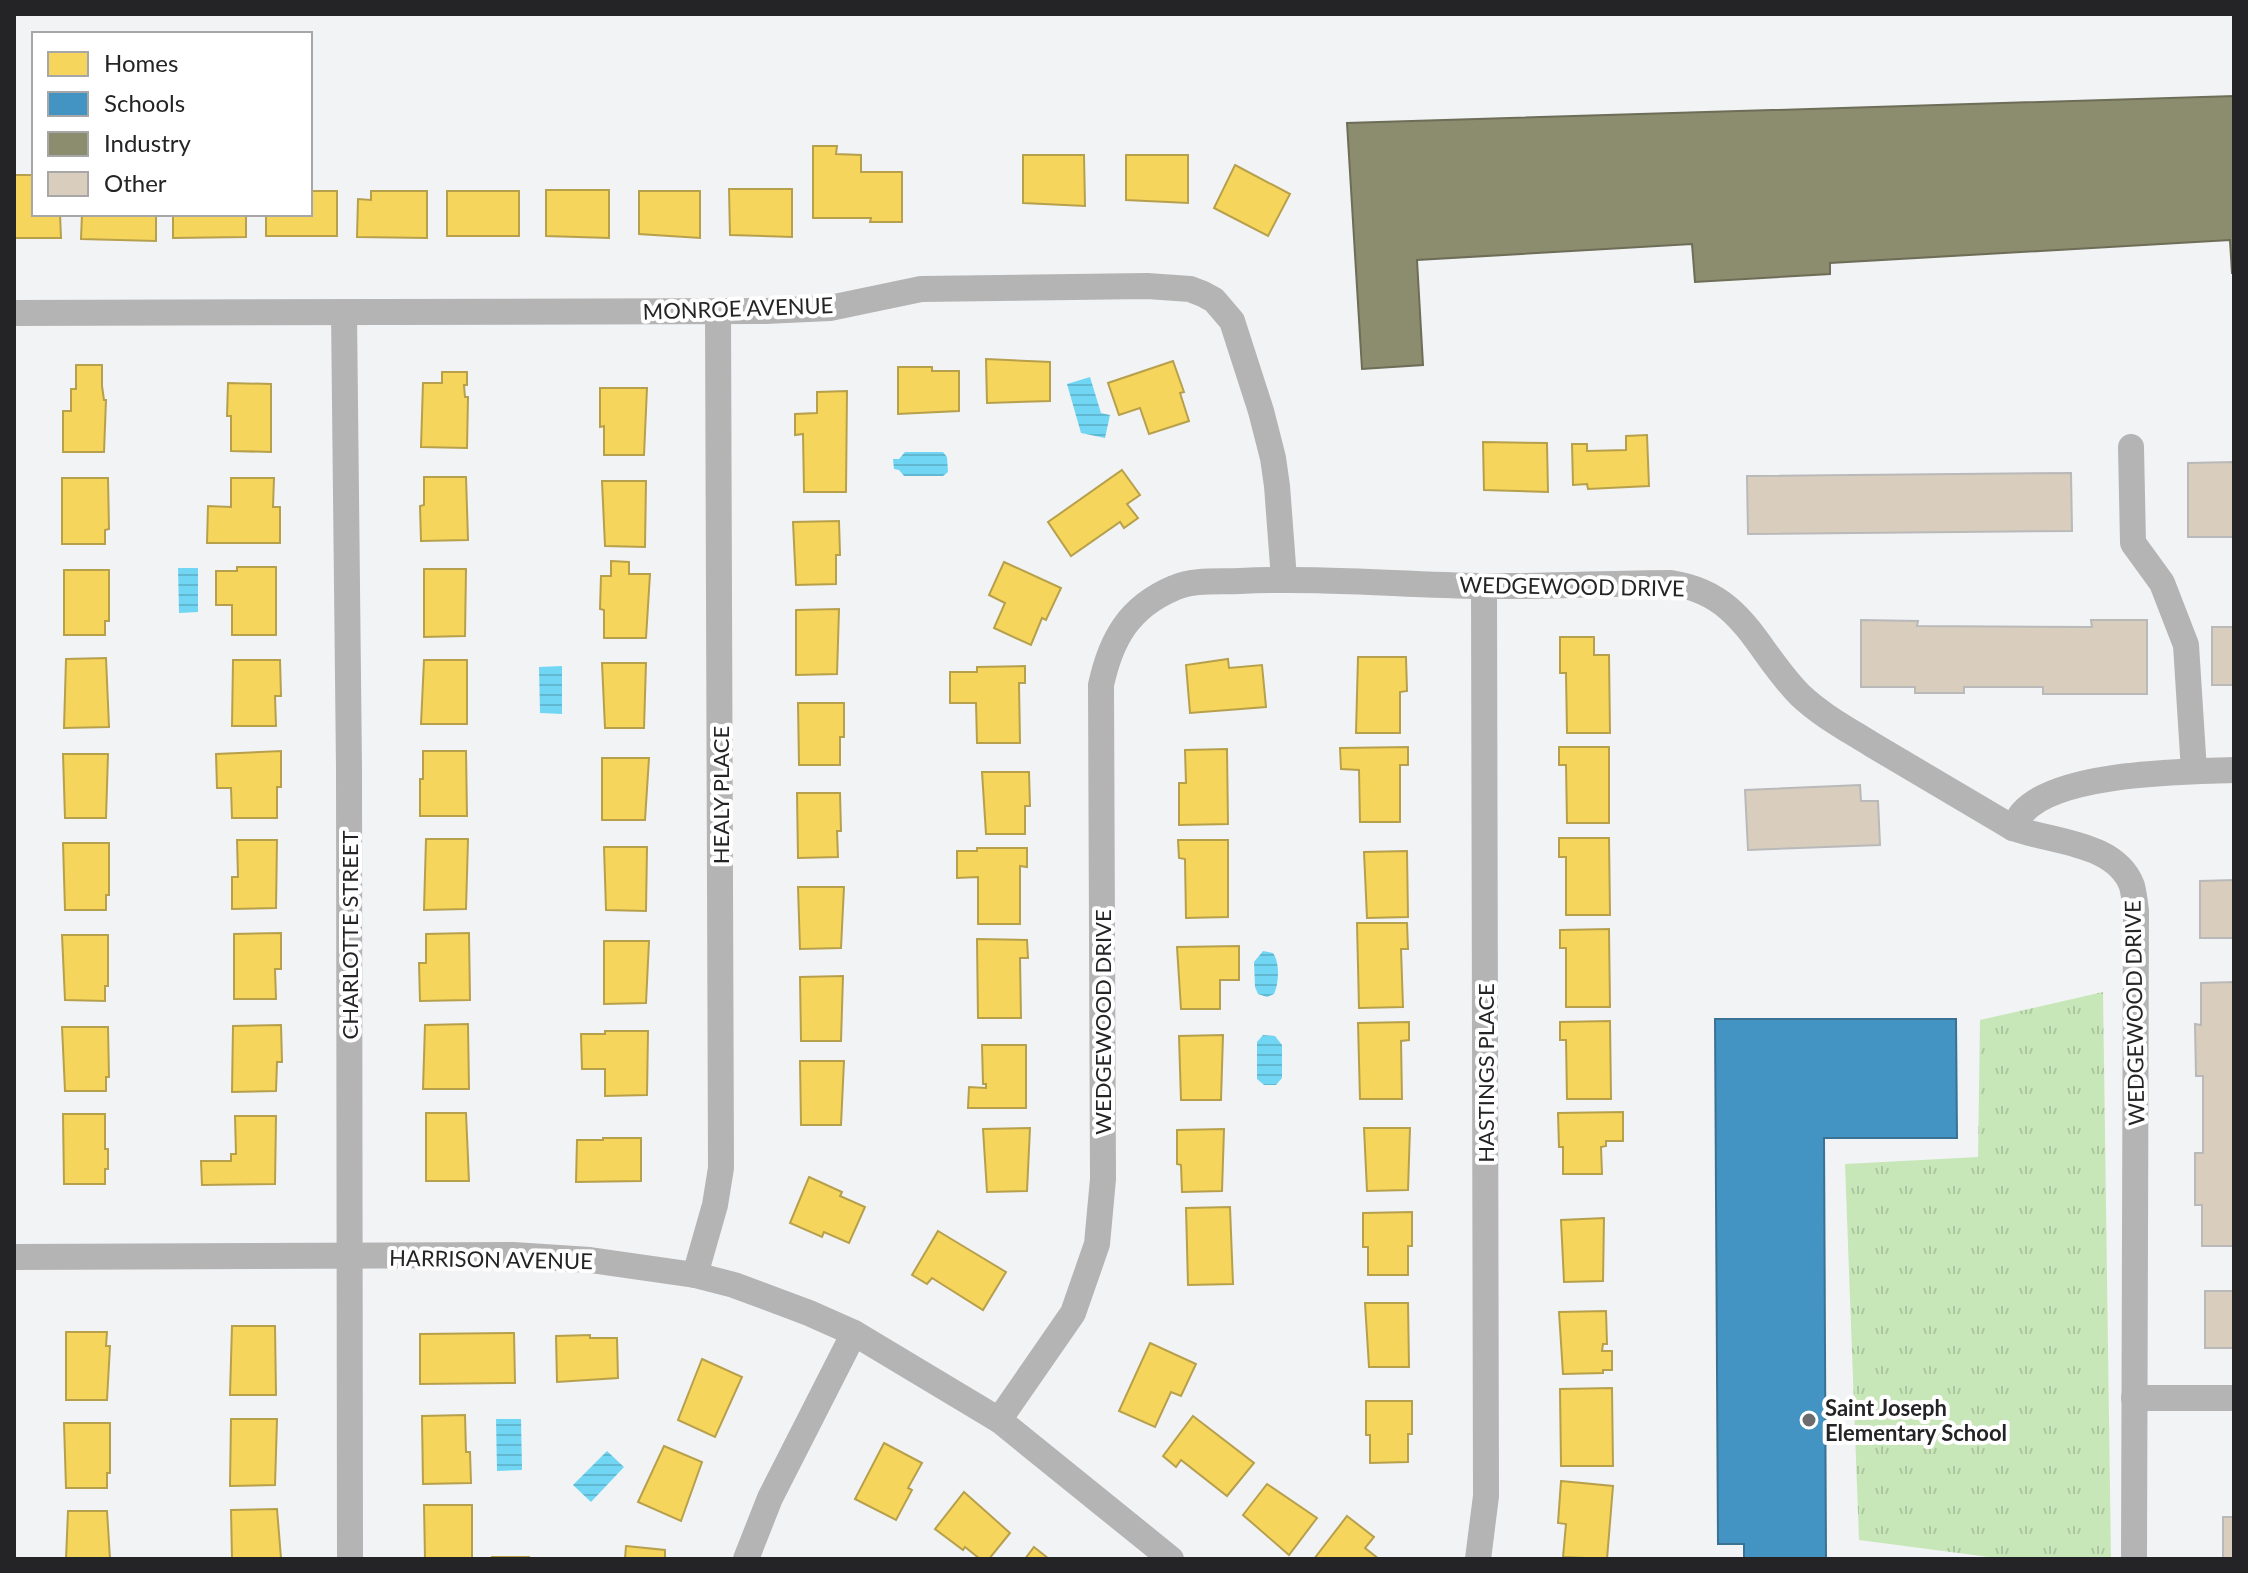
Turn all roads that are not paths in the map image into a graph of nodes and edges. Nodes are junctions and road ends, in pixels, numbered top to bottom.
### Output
1 (718, 311) junction
2 (344, 312) junction
3 (14, 313) edge
4 (2131, 447) dead end
5 (1284, 579) junction
6 (1484, 586) junction
7 (2234, 770) edge
8 (2194, 771) junction
9 (2013, 828) junction
10 (350, 1256) junction
11 (14, 1257) edge
12 (695, 1275) junction
13 (854, 1333) junction
14 (2134, 1398) junction
15 (2234, 1398) edge
16 (999, 1420) junction
17 (350, 1559) edge
18 (746, 1559) edge
19 (1171, 1559) edge
20 (1478, 1559) edge
21 (2134, 1559) edge

1 - 2 street, MONROE AVENUE
1 - 5 street, MONROE AVENUE
1 - 12 street, HEALY PLACE
2 - 3 street, MONROE AVENUE
2 - 10 street, CHARLOTTE STREET
4 - 8 street
5 - 6 street, WEDGEWOOD DRIVE
5 - 16 street, WEDGEWOOD DRIVE
6 - 9 street, WEDGEWOOD DRIVE
6 - 20 street, HASTINGS PLACE
7 - 8 street
8 - 9 street
9 - 14 street, WEDGEWOOD DRIVE
10 - 11 street, HARRISON AVENUE
10 - 12 street, HARRISON AVENUE
10 - 17 street, CHARLOTTE STREET
12 - 13 street, HARRISON AVENUE
13 - 16 street, HARRISON AVENUE
13 - 18 street
14 - 15 street
14 - 21 street, WEDGEWOOD DRIVE
16 - 19 street, HARRISON AVENUE

